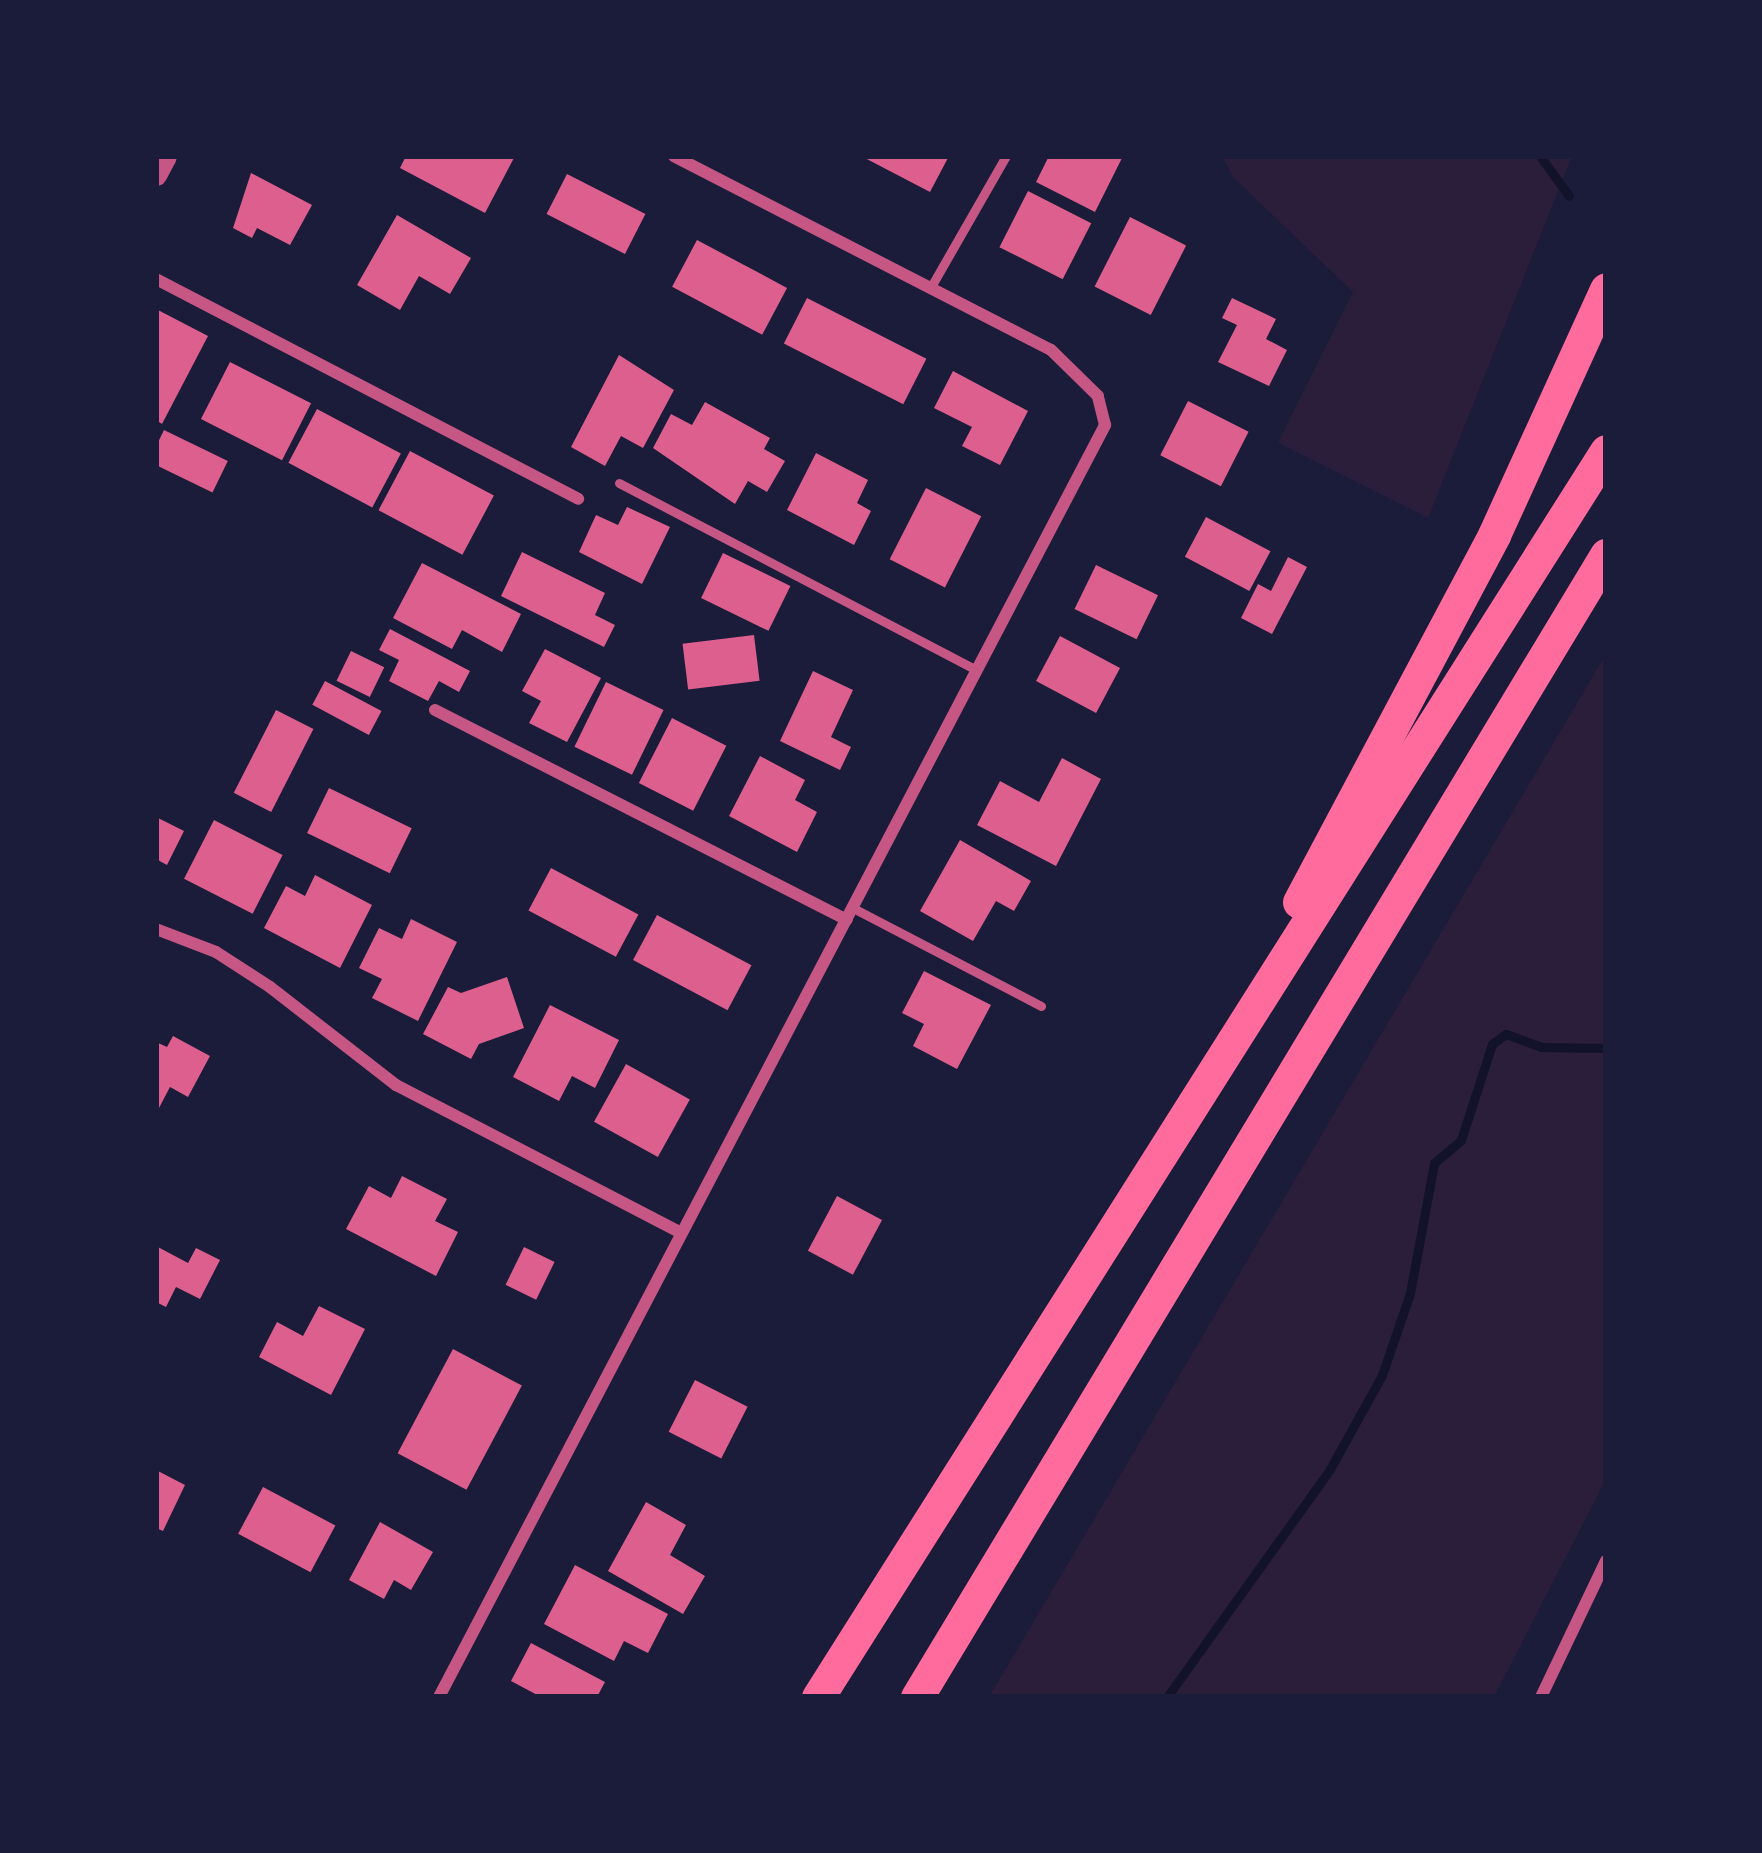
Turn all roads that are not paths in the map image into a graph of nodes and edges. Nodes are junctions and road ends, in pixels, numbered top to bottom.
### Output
1 (166, 156) edge
2 (674, 156) edge
3 (1006, 156) edge
4 (156, 175) edge
5 (156, 279) edge
6 (932, 285) junction
7 (1606, 289) edge
8 (1606, 451) edge
9 (619, 482) dead end
10 (578, 499) dead end
11 (1606, 555) edge
12 (977, 670) junction
13 (435, 710) dead end
14 (850, 914) junction
15 (156, 929) edge
16 (1041, 1006) dead end
17 (1233, 1040) junction
18 (679, 1232) junction
19 (1606, 1561) edge
20 (439, 1697) edge
21 (818, 1697) edge
22 (917, 1697) edge
23 (1540, 1697) edge

1 - 4 street
2 - 6 street
3 - 6 lane
5 - 10 street
6 - 12 street
7 - 17 highway
8 - 17 highway
9 - 12 lane
11 - 22 highway
12 - 14 street
13 - 14 street
14 - 16 lane
14 - 18 street
15 - 18 street
17 - 21 highway
18 - 20 street
19 - 23 street

